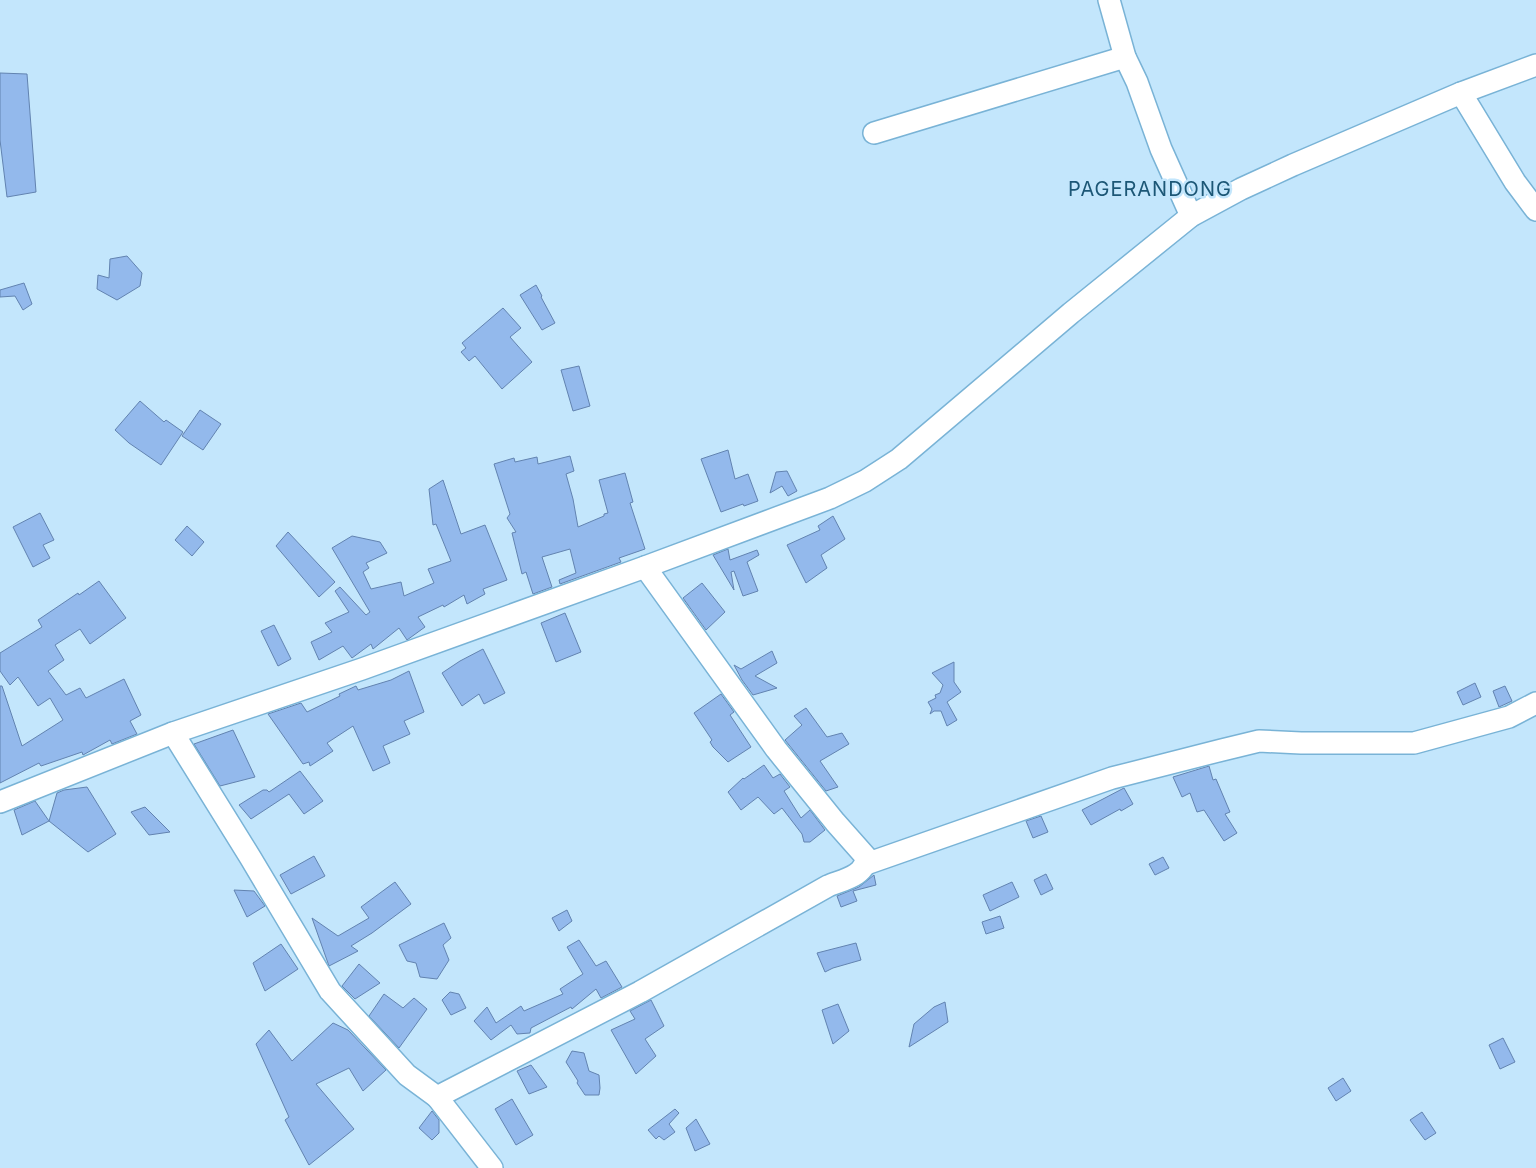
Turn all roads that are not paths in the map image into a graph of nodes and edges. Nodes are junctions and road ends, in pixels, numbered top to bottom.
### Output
1 (1109, 0) edge
2 (1125, 57) junction
3 (1536, 65) edge
4 (1461, 93) junction
5 (874, 133) dead end
6 (1536, 210) edge
7 (1191, 216) junction
8 (645, 568) junction
9 (1536, 703) edge
10 (173, 733) junction
11 (0, 802) edge
12 (866, 864) junction
13 (437, 1098) junction
14 (492, 1168) edge

1 - 2 street
2 - 5 street
2 - 7 street
3 - 4 street
4 - 6 street
4 - 7 street
7 - 8 street
8 - 10 street
8 - 12 street
9 - 12 street
10 - 11 street
10 - 13 street
12 - 13 street
13 - 14 street

